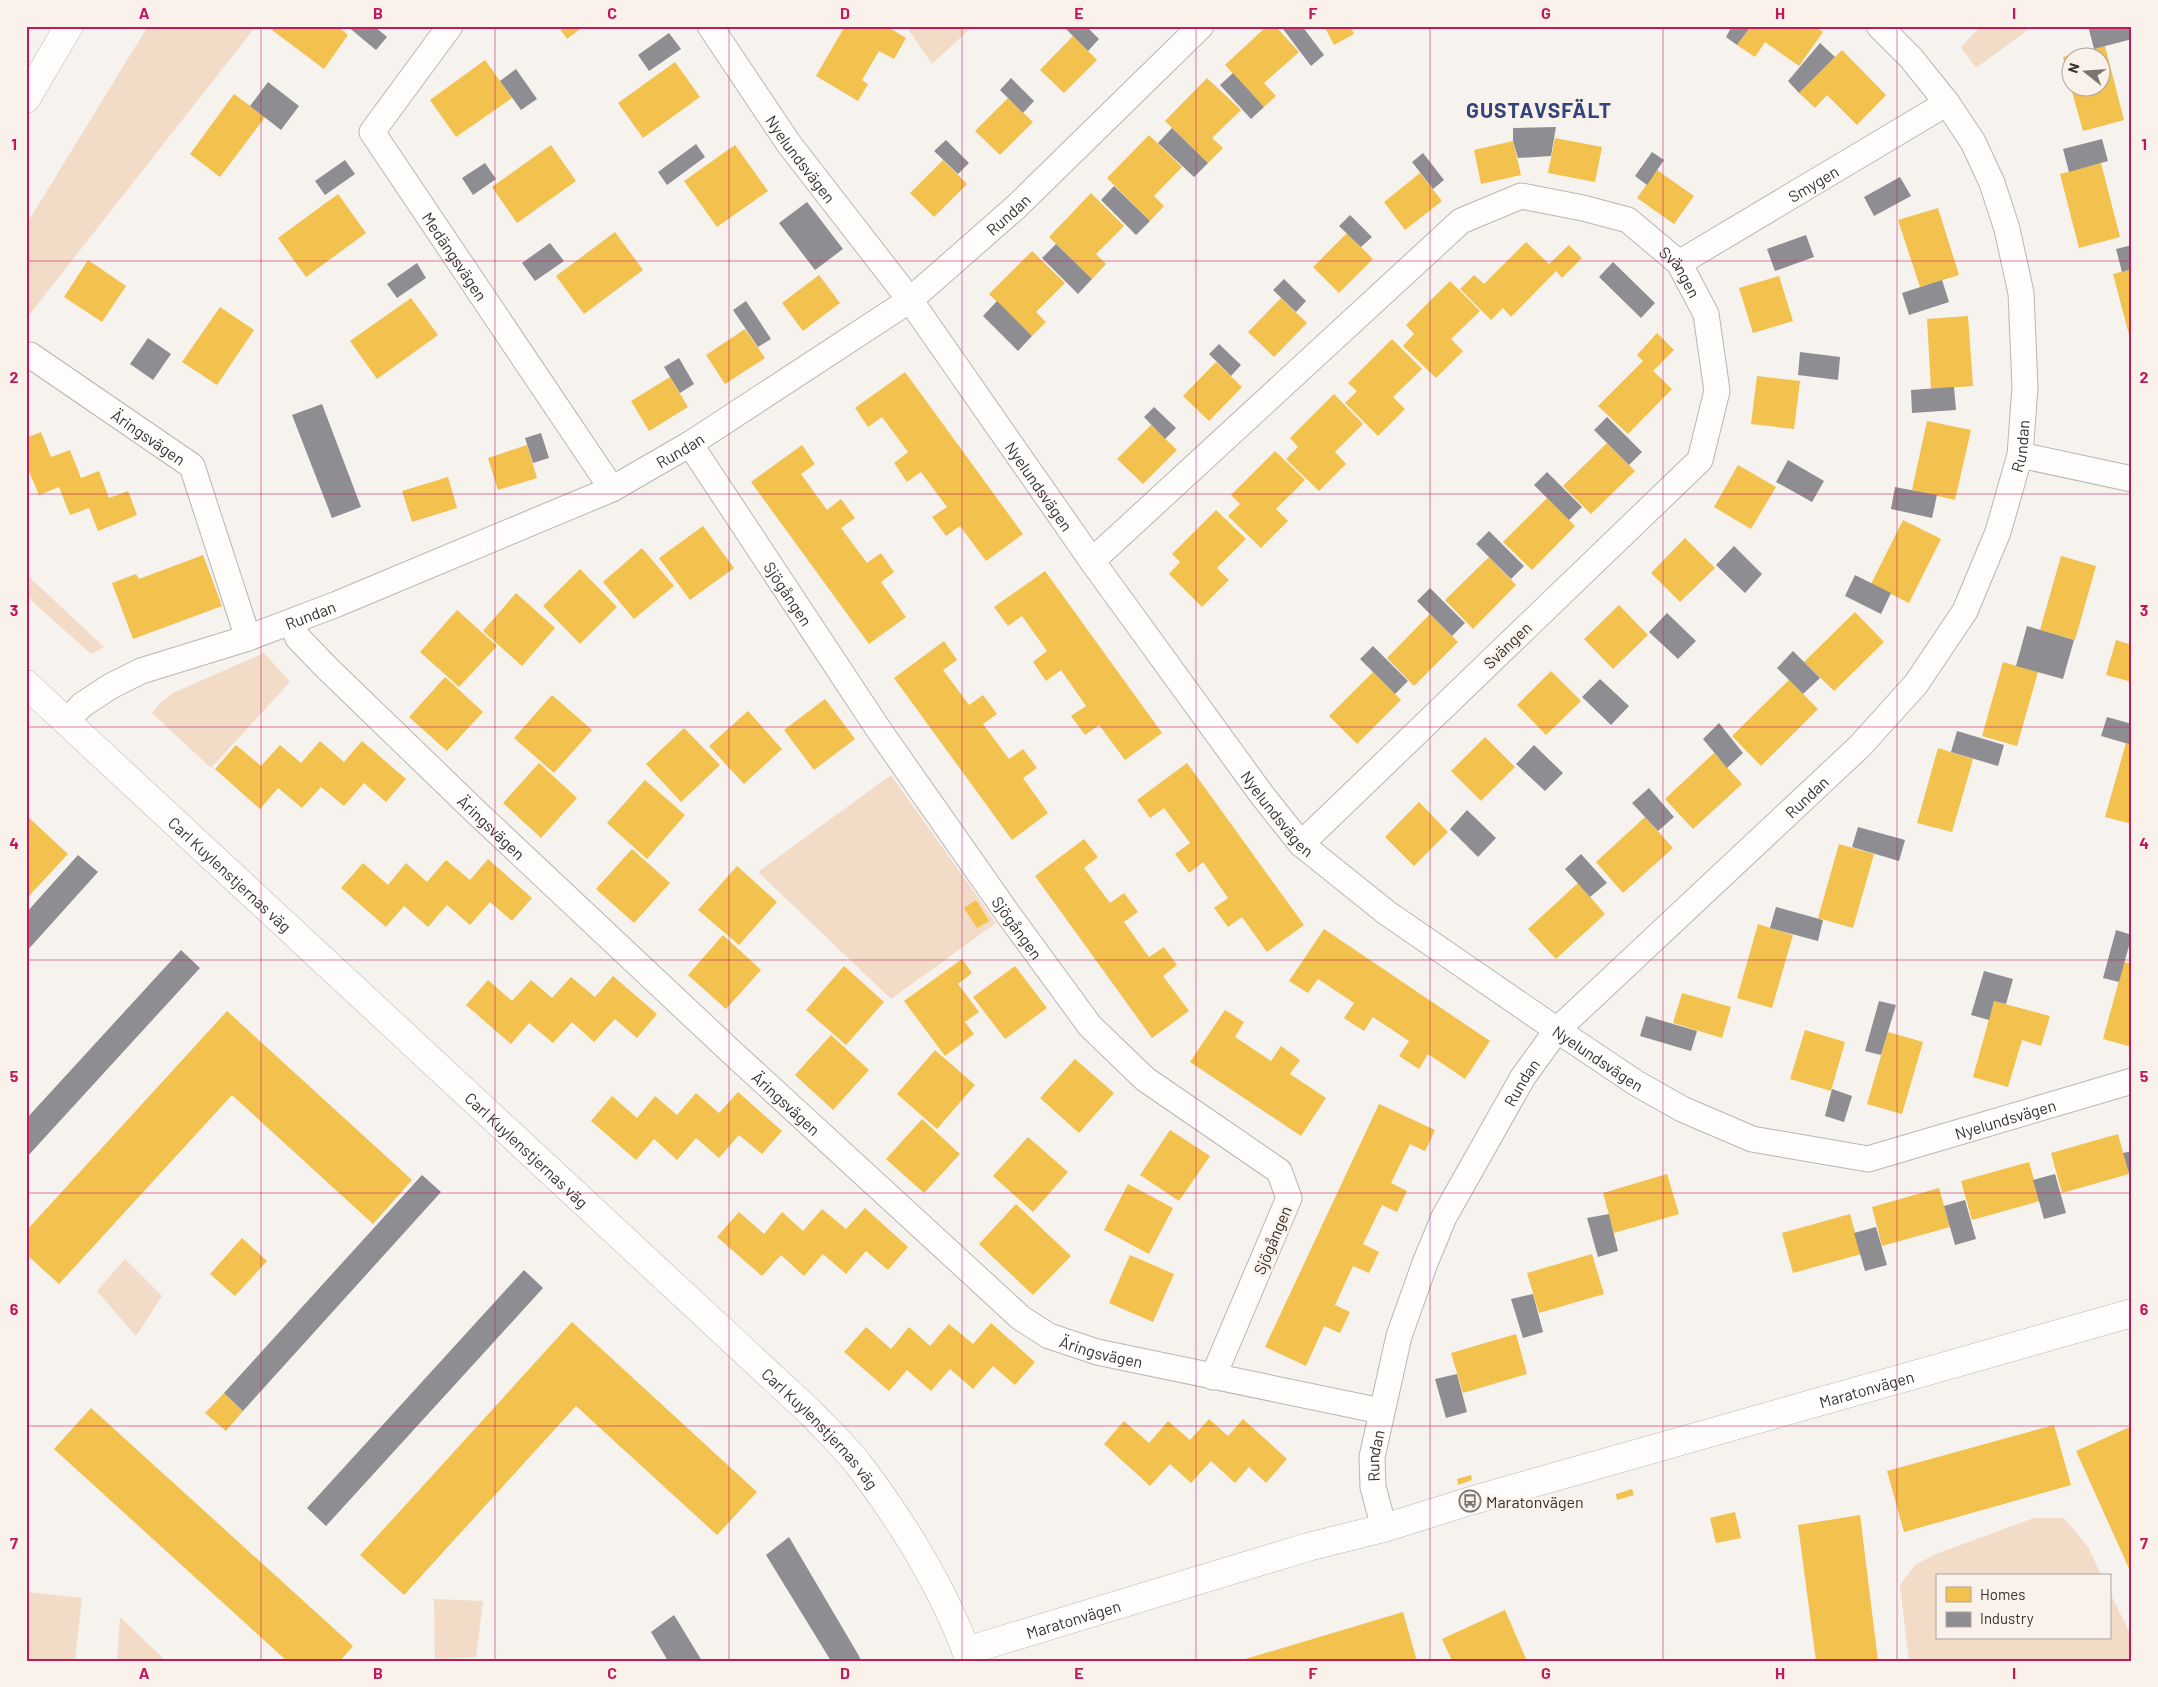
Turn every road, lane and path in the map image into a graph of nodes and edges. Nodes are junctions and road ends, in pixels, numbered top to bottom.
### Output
1 (450, 26) edge
2 (710, 26) edge
3 (1201, 26) edge
4 (1879, 26) edge
5 (61, 29) edge
6 (26, 99) edge
7 (1947, 103) junction
8 (1679, 263) junction
9 (910, 300) junction
10 (30, 355) dead end
11 (690, 444) junction
12 (2020, 455) junction
13 (2132, 479) edge
14 (612, 489) junction
15 (1092, 561) junction
16 (291, 622) junction
17 (248, 638) junction
18 (26, 684) edge
19 (66, 722) junction
20 (1301, 844) junction
21 (1557, 1030) junction
22 (2132, 1081) edge
23 (2132, 1313) edge
24 (1213, 1377) junction
25 (1381, 1411) junction
26 (1384, 1528) junction
27 (968, 1656) edge

1 - 14 street, Medängsvägen
2 - 9 street, Nyelundsvägen
3 - 9 street, Rundan
4 - 7 street, Rundan
5 - 6 street
7 - 8 street, Smygen
7 - 12 street, Rundan
8 - 15 street, Svängen
8 - 20 street, Svängen
9 - 11 street, Rundan
9 - 15 street, Nyelundsvägen
10 - 17 street, Äringsvägen
11 - 14 street, Rundan
11 - 24 street, Sjögången
12 - 13 street
12 - 21 street, Rundan
14 - 16 street, Rundan
15 - 20 street, Nyelundsvägen
16 - 17 street, Rundan
16 - 24 street, Äringsvägen
17 - 19 street, Rundan
18 - 19 street, Carl Kuylenstjernas väg
19 - 27 street, Carl Kuylenstjernas väg
20 - 21 street, Nyelundsvägen
21 - 22 street, Nyelundsvägen
21 - 25 street, Rundan
23 - 26 street, Maratonvägen
24 - 25 street, Äringsvägen
25 - 26 street, Rundan
26 - 27 street, Maratonvägen

